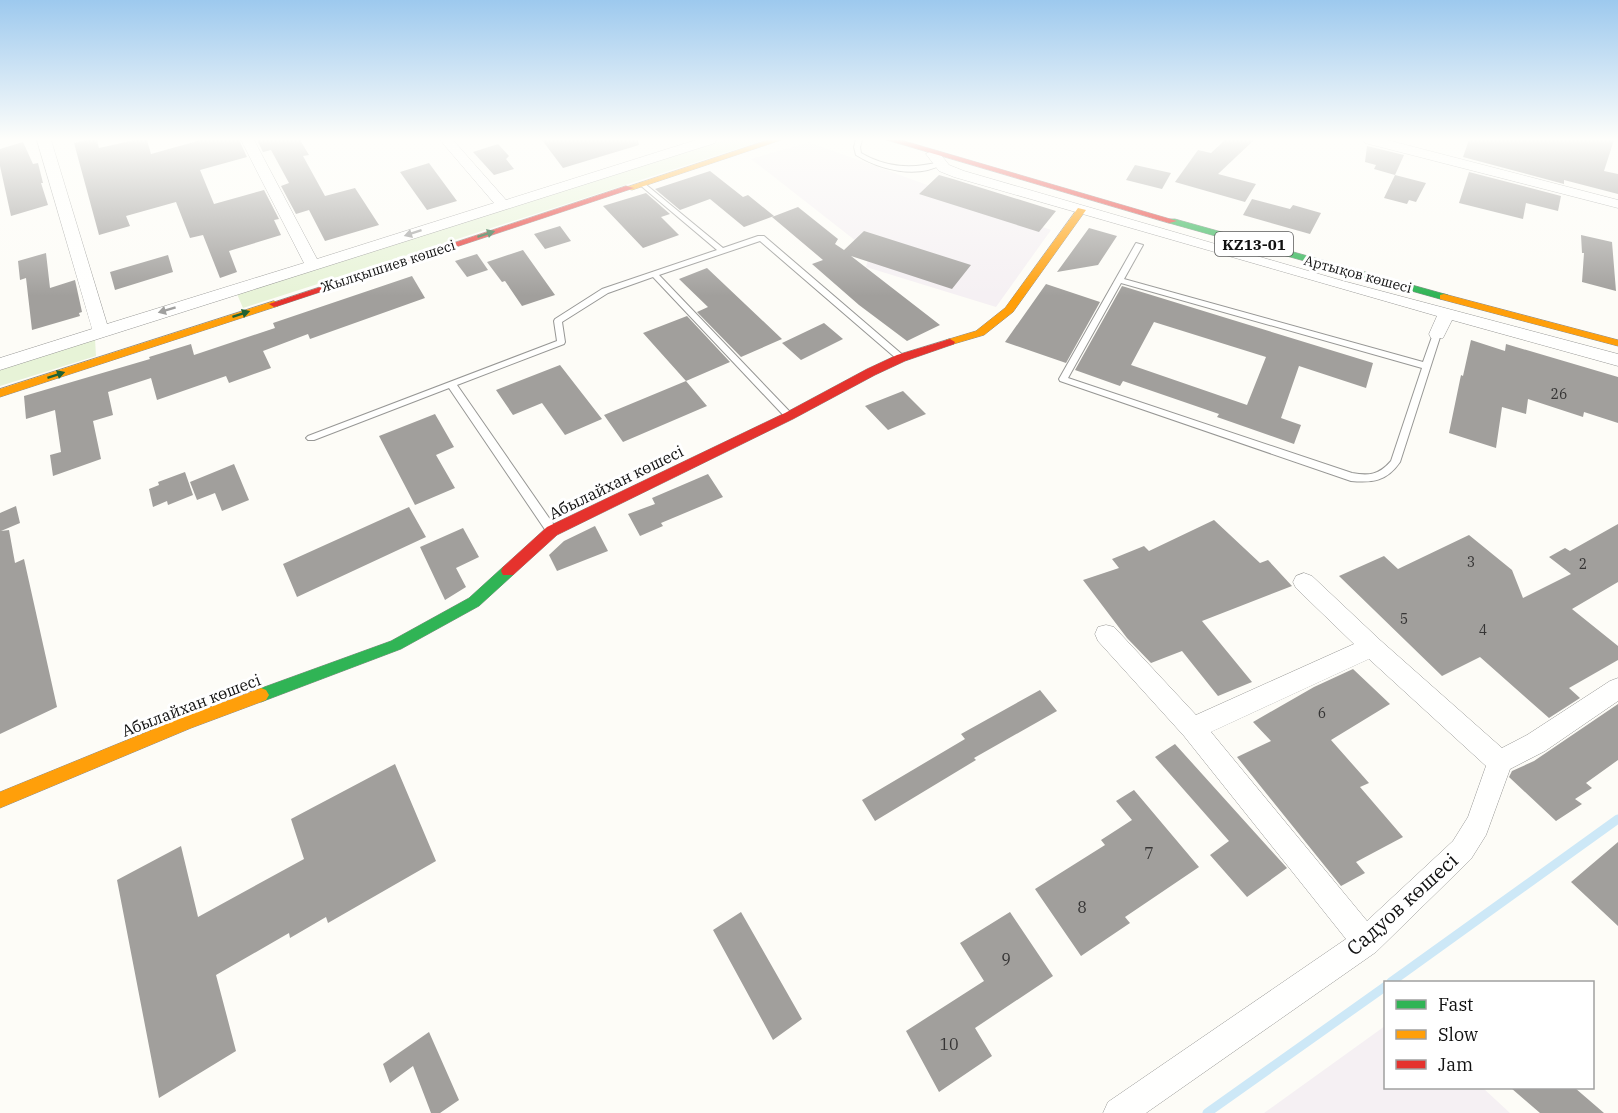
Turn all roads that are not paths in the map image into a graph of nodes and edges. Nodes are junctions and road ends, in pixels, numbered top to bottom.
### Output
1 (60, 192) edge
2 (274, 192) edge
3 (491, 192) edge
4 (541, 192) edge
5 (618, 192) edge
6 (651, 192) edge
7 (1020, 192) edge
8 (1057, 192) edge
9 (1571, 192) edge
10 (502, 204) junction
11 (1618, 204) edge
12 (1081, 210) junction
13 (1148, 229) junction
14 (1138, 245) joint
15 (722, 251) junction
16 (313, 265) junction
17 (654, 274) junction
18 (1119, 280) junction
19 (1447, 313) junction
20 (101, 331) junction
21 (1437, 334) joint
22 (1618, 343) edge
23 (901, 358) junction
24 (1618, 360) edge
25 (0, 364) edge
26 (1426, 366) junction
27 (451, 384) junction
28 (0, 393) edge
29 (789, 416) junction
30 (310, 438) dead end
31 (552, 531) junction
32 (1304, 582) dead end
33 (1106, 634) dead end
34 (1372, 647) junction
35 (1618, 688) edge
36 (1193, 729) junction
37 (1500, 762) junction
38 (0, 800) edge
39 (1366, 942) junction
40 (1119, 1113) edge

1 - 20 street
2 - 16 street
3 - 10 street
4 - 10 street, Жылқышиев көшесі
28 -> 5 main road, Жылқышиев көшесі
6 - 15 lane
7 - 12 street
8 - 22 main road, Артықов көшесі / KZ13-01
9 - 11 street
10 -> 16 street, Жылқышиев көшесі
12 - 13 street
12 - 23 main road, Абылайхан көшесі
13 - 14 street
13 - 19 street
14 - 18 lane
15 - 17 lane
15 - 23 lane
16 -> 20 street, Жылқышиев көшесі
17 - 27 lane
17 - 29 lane
18 - 26 lane
18 - 26 lane
19 - 21 street
19 - 24 street
20 - 25 street, Жылқышиев көшесі
21 - 26 lane
23 - 29 main road, Абылайхан көшесі
27 - 30 lane
27 - 31 lane
29 - 31 main road, Абылайхан көшесі
31 - 38 main road, Абылайхан көшесі
32 - 34 street
33 - 36 street
34 - 36 street
34 - 37 street
35 - 37 street
36 - 39 street
37 - 39 street, Садуов көшесі
39 - 40 street, Садуов көшесі

